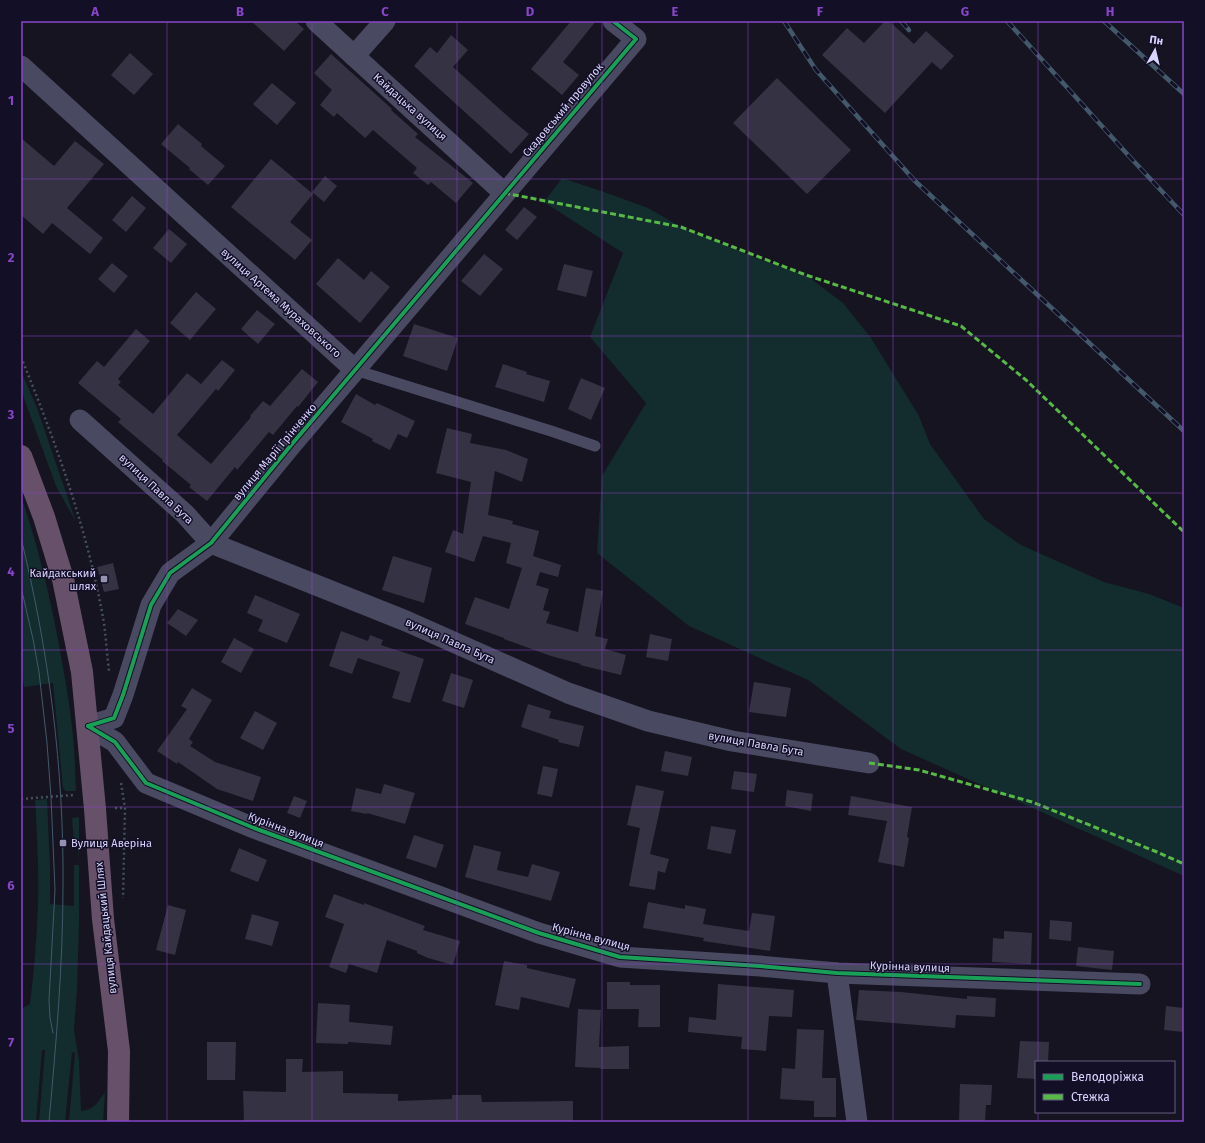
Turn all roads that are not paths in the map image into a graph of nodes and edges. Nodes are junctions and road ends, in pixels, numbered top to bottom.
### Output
1 (316, 21) edge
2 (384, 21) edge
3 (613, 21) edge
4 (354, 56) junction
5 (21, 66) edge
6 (504, 193) junction
7 (355, 370) junction
8 (80, 420) dead end
9 (595, 446) dead end
10 (21, 456) edge
11 (211, 543) junction
12 (88, 726) junction
13 (868, 763) dead end
14 (837, 973) junction
15 (1140, 984) dead end
16 (118, 1122) edge
17 (857, 1122) edge

1 - 4 street, Кайдацька вулиця
2 - 4 street
3 - 6 street, Скадовський провулок
4 - 6 street, Кайдацька вулиця
5 - 7 street, вулиця Артема Мураховського
6 - 7 street, вулиця Марії Грінченко
7 - 9 lane, вулиця Артема Мураховського
7 - 11 street, вулиця Марії Грінченко
8 - 11 street, вулиця Павла Бута
10 - 12 highway, вулиця Кайдацький Шлях
11 - 12 street, вулиця Марії Грінченко
11 - 13 street, вулиця Павла Бута
12 - 14 street, Курінна вулиця
12 - 16 highway, вулиця Кайдацький Шлях
14 - 15 street, Курінна вулиця
14 - 17 street

